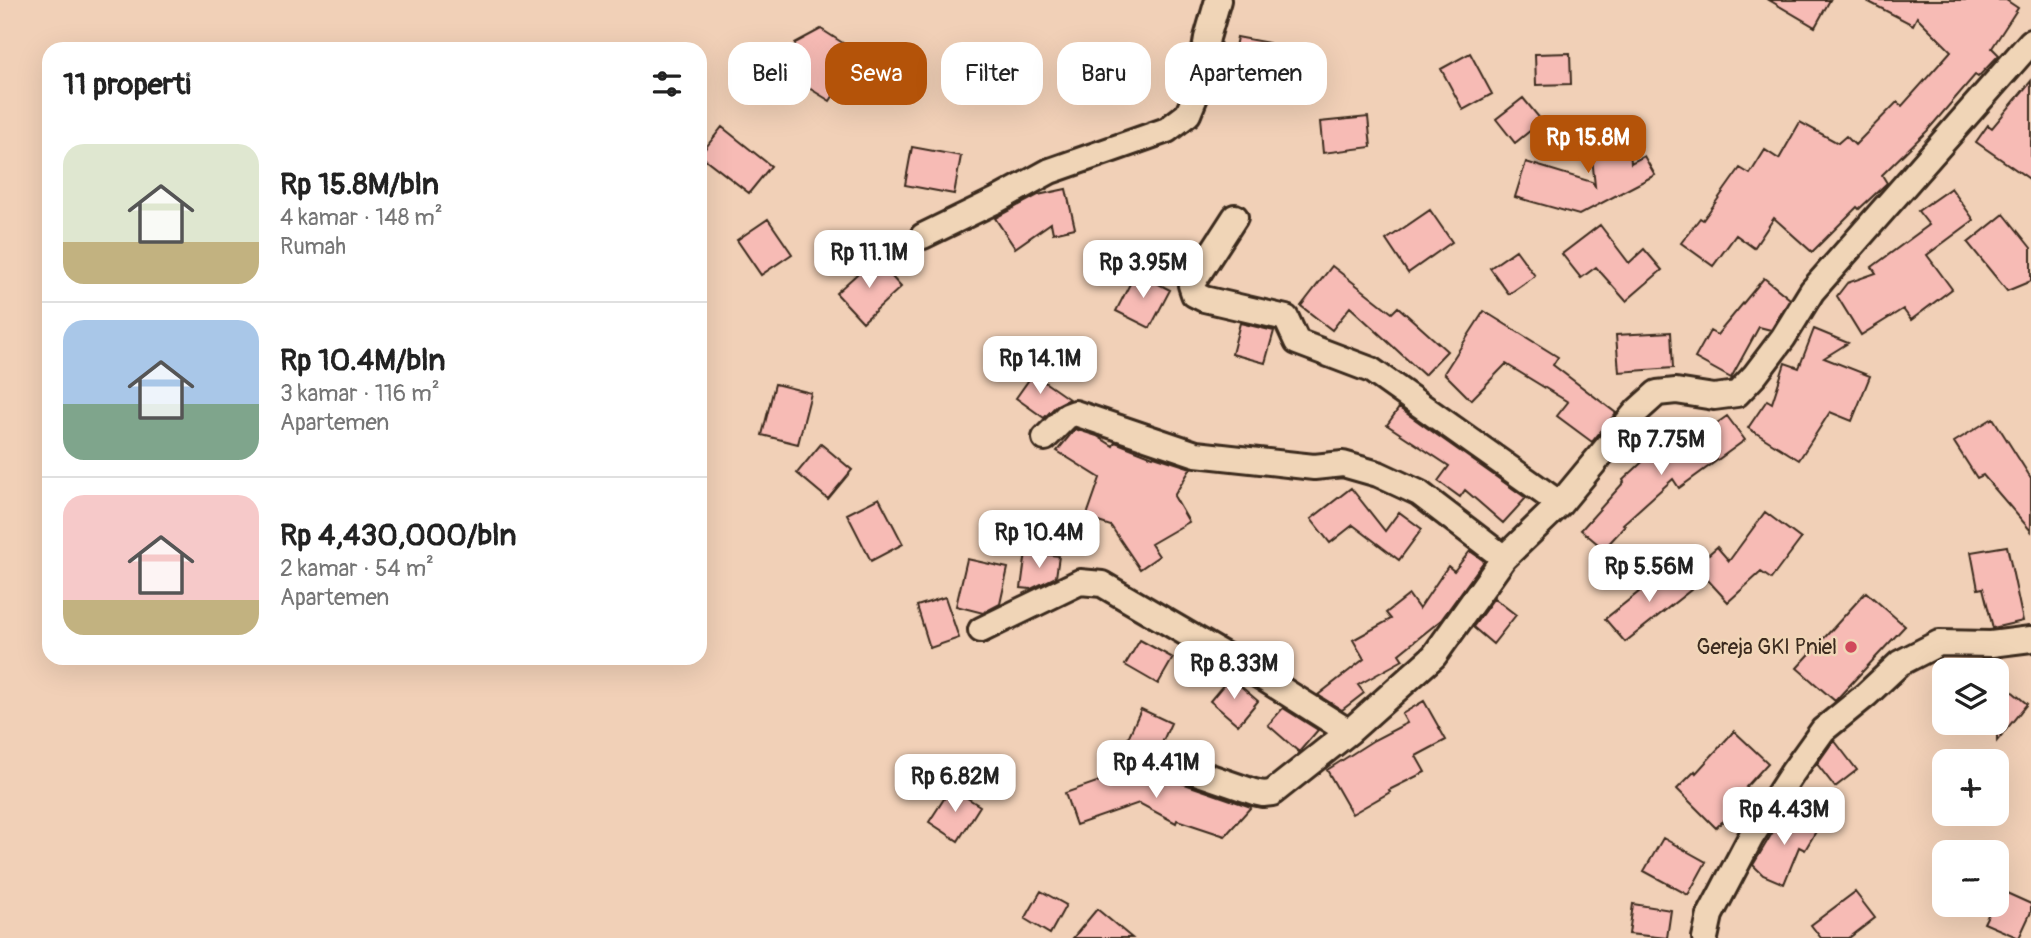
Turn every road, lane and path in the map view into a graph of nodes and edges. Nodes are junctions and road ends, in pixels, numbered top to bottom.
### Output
1 (1218, 0) edge
2 (2031, 42) edge
3 (1235, 217) dead end
4 (923, 236) dead end
5 (1045, 438) dead end
6 (1560, 504) junction
7 (1504, 558) junction
8 (981, 630) dead end
9 (2031, 639) edge
10 (1349, 732) junction
11 (1188, 769) dead end
12 (1705, 938) edge

1 - 4 street
2 - 6 street
3 - 6 street
5 - 7 street
6 - 7 street
7 - 10 street
8 - 10 street
9 - 12 street
10 - 11 street

